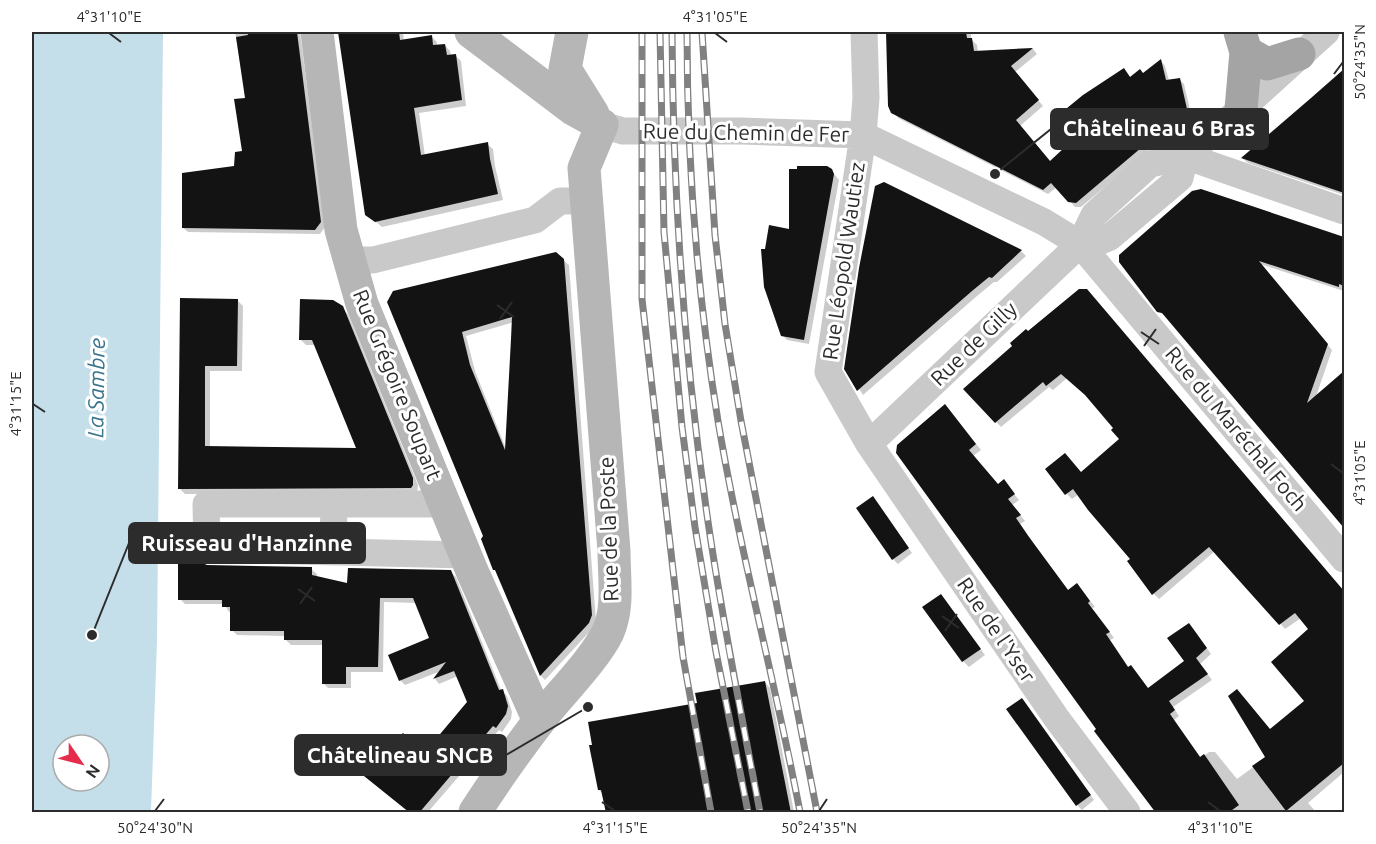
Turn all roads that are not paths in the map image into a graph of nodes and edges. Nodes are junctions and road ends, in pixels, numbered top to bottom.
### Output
1 (317, 32) edge
2 (471, 32) edge
3 (572, 32) edge
4 (864, 32) edge
5 (1326, 32) edge
6 (1243, 42) edge
7 (1299, 54) junction
8 (1241, 109) junction
9 (612, 128) junction
10 (863, 135) junction
11 (1185, 156) junction
12 (587, 201) junction
13 (1344, 211) edge
14 (1080, 244) junction
15 (350, 260) junction
16 (869, 444) junction
17 (334, 504) junction
18 (444, 504) junction
19 (333, 551) junction
20 (466, 555) junction
21 (1344, 559) edge
22 (539, 721) junction
23 (475, 813) edge
24 (1127, 813) edge

1 - 15 street, Rue Grégoire Soupart
2 - 9 street
3 - 9 street
4 - 10 street, Rue Léopold Wautiez
5 - 7 street, Rue de Gilly
6 - 7 main road
6 - 8 main road
7 - 8 street, Rue de Gilly
8 - 11 street, Rue de Gilly
9 - 10 street, Rue du Chemin de Fer
9 - 12 street, Rue de la Poste
10 - 14 street, Rue du Chemin de Fer
10 - 16 street, Rue Léopold Wautiez
11 - 13 street
11 - 14 street, Rue de Gilly
12 - 15 street
12 - 22 street, Rue de la Poste
14 - 16 street, Rue de Gilly
14 - 21 street, Rue du Maréchal Foch
15 - 18 street, Rue Grégoire Soupart
16 - 24 street, Rue de l'Yser
17 - 18 street
17 - 19 street
17 - 19 street
18 - 20 street, Rue Grégoire Soupart
19 - 20 street
20 - 22 street, Rue Grégoire Soupart
22 - 23 street, Rue de la Poste

